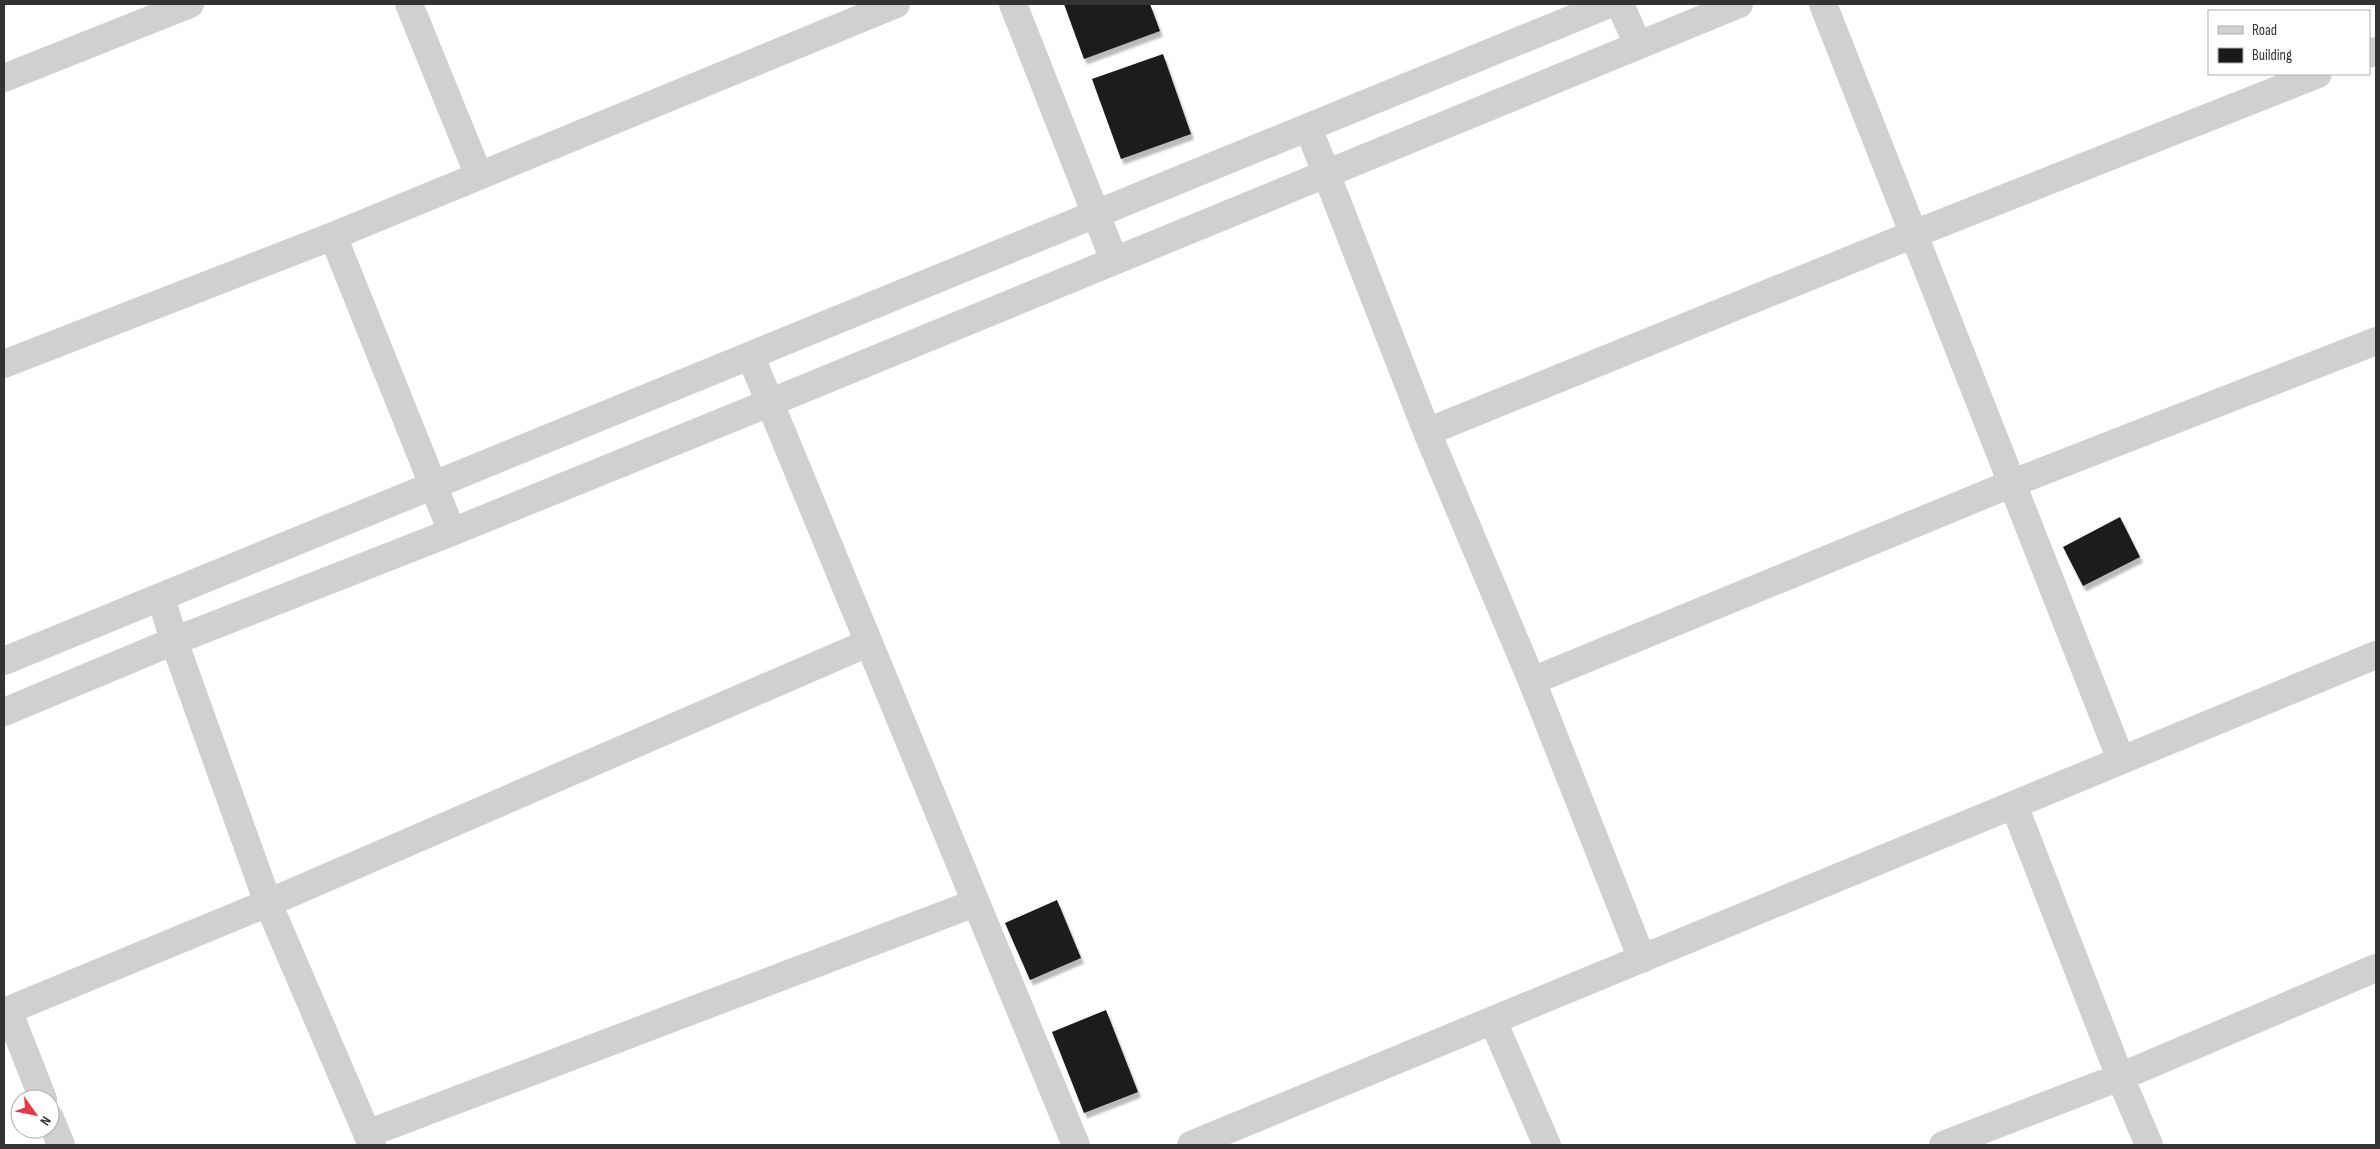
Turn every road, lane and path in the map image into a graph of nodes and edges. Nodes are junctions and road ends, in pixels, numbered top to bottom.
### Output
1 (190, 4) edge
2 (409, 4) edge
3 (896, 4) edge
4 (1013, 4) edge
5 (1609, 4) edge
6 (1620, 4) edge
7 (1739, 4) edge
8 (1823, 4) edge
9 (149, 11) edge
10 (1638, 44) junction
11 (2315, 75) edge
12 (4, 78) edge
13 (1308, 127) junction
14 (1326, 173) junction
15 (479, 176) junction
16 (1095, 213) junction
17 (1914, 234) junction
18 (333, 236) junction
19 (1114, 260) junction
20 (2376, 342) edge
21 (750, 357) junction
22 (4, 364) edge
23 (769, 403) junction
24 (1427, 432) junction
25 (2013, 483) junction
26 (434, 486) junction
27 (452, 532) junction
28 (161, 597) junction
29 (174, 641) junction
30 (868, 643) junction
31 (2376, 656) edge
32 (4, 661) edge
33 (1532, 681) junction
34 (4, 712) edge
35 (2122, 760) junction
36 (2014, 805) junction
37 (268, 903) junction
38 (976, 903) junction
39 (1642, 959) junction
40 (2376, 968) edge
41 (6, 1011) edge
42 (1493, 1021) junction
43 (2120, 1077) junction
44 (38, 1089) edge
45 (369, 1140) edge
46 (1076, 1145) edge
47 (1191, 1145) edge
48 (1547, 1145) edge
49 (1943, 1145) edge
50 (2149, 1145) edge

1 - 9 street
2 - 15 street
3 - 15 street
4 - 16 street
5 - 13 street
6 - 10 street
7 - 10 street
8 - 17 street
9 - 12 street
10 - 14 street
11 - 17 street
13 - 14 street
13 - 16 street
14 - 19 street
14 - 24 street
15 - 18 street
16 - 19 street
16 - 21 street
17 - 24 street
17 - 25 street
18 - 22 street
18 - 26 street
19 - 23 street
20 - 25 street
21 - 23 street
21 - 26 street
23 - 27 street
23 - 30 street
24 - 33 street
25 - 33 street
25 - 35 street
26 - 27 street
26 - 28 street
27 - 29 street
28 - 29 street
28 - 32 street
29 - 34 street
29 - 37 street
30 - 37 street
30 - 38 street
31 - 35 street
33 - 39 street
35 - 36 street
36 - 39 street
36 - 43 street
37 - 41 street
37 - 45 street
38 - 45 street
38 - 46 street
39 - 42 street
40 - 43 street
41 - 44 street
42 - 47 street
42 - 48 street
43 - 49 street
43 - 50 street

